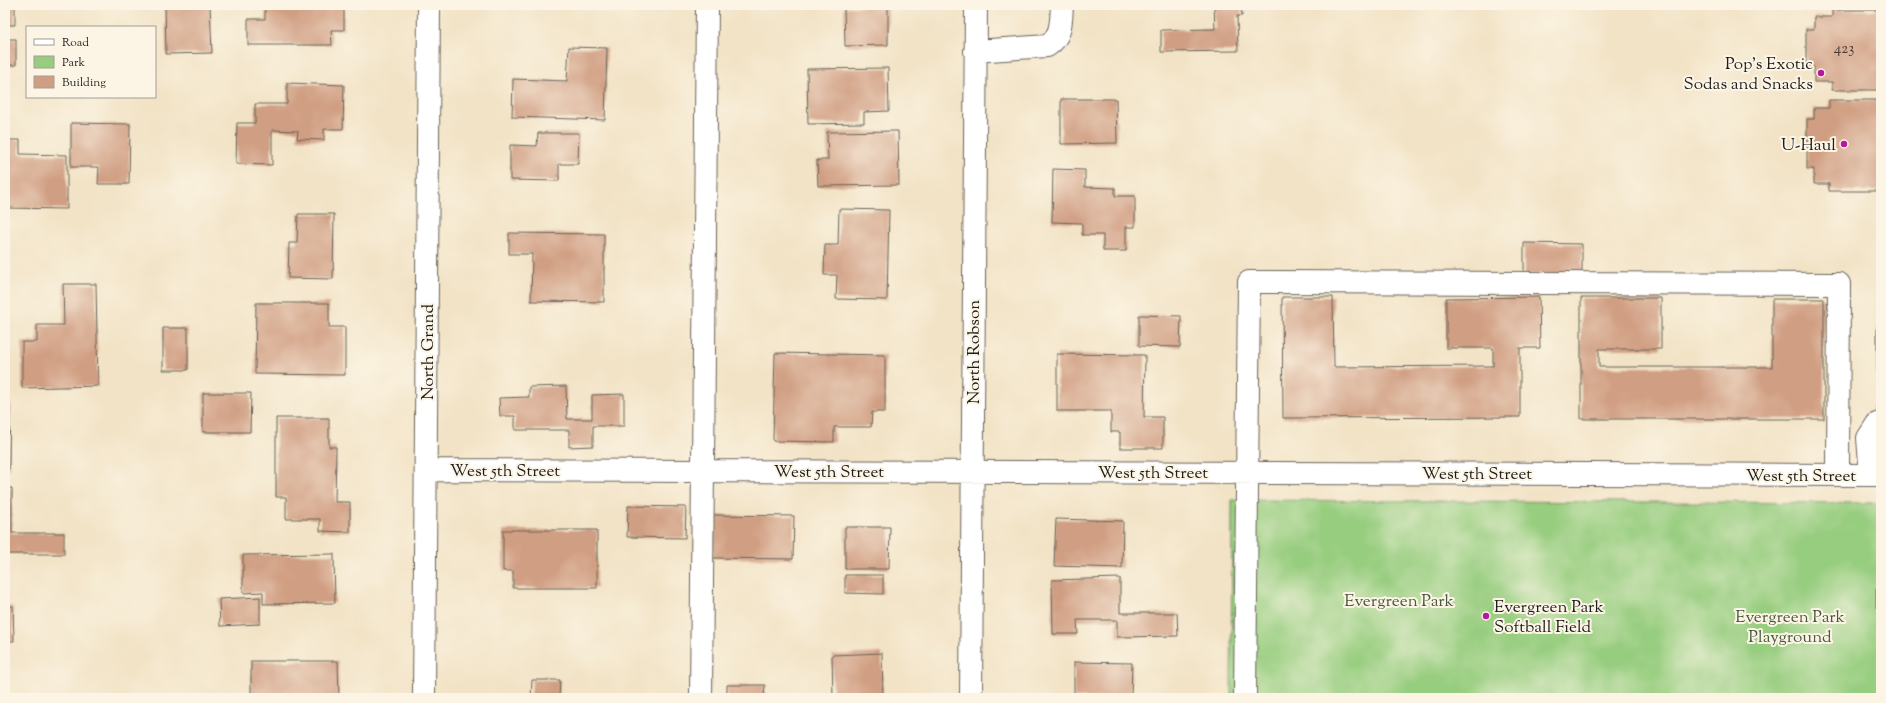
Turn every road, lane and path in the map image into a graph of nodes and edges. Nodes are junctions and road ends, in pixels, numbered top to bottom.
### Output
1 (429, 5) edge
2 (707, 5) edge
3 (976, 5) edge
4 (1062, 5) edge
5 (975, 51) junction
6 (1881, 423) edge
7 (426, 470) junction
8 (703, 471) junction
9 (972, 472) junction
10 (1247, 473) junction
11 (1838, 474) junction
12 (1876, 475) edge
13 (424, 698) edge
14 (701, 698) edge
15 (970, 698) edge
16 (1245, 698) edge

1 - 7 street, North Grand
2 - 8 street
3 - 5 street, North Robson
4 - 5 street
5 - 9 street, North Robson
6 - 12 street
7 - 8 street, West 5th Street
7 - 13 street, North Grand
8 - 9 street, West 5th Street
8 - 14 street
9 - 10 street, West 5th Street
9 - 15 street, North Robson
10 - 11 street, West 5th Street
10 - 11 street
10 - 16 street
11 - 12 street, West 5th Street

